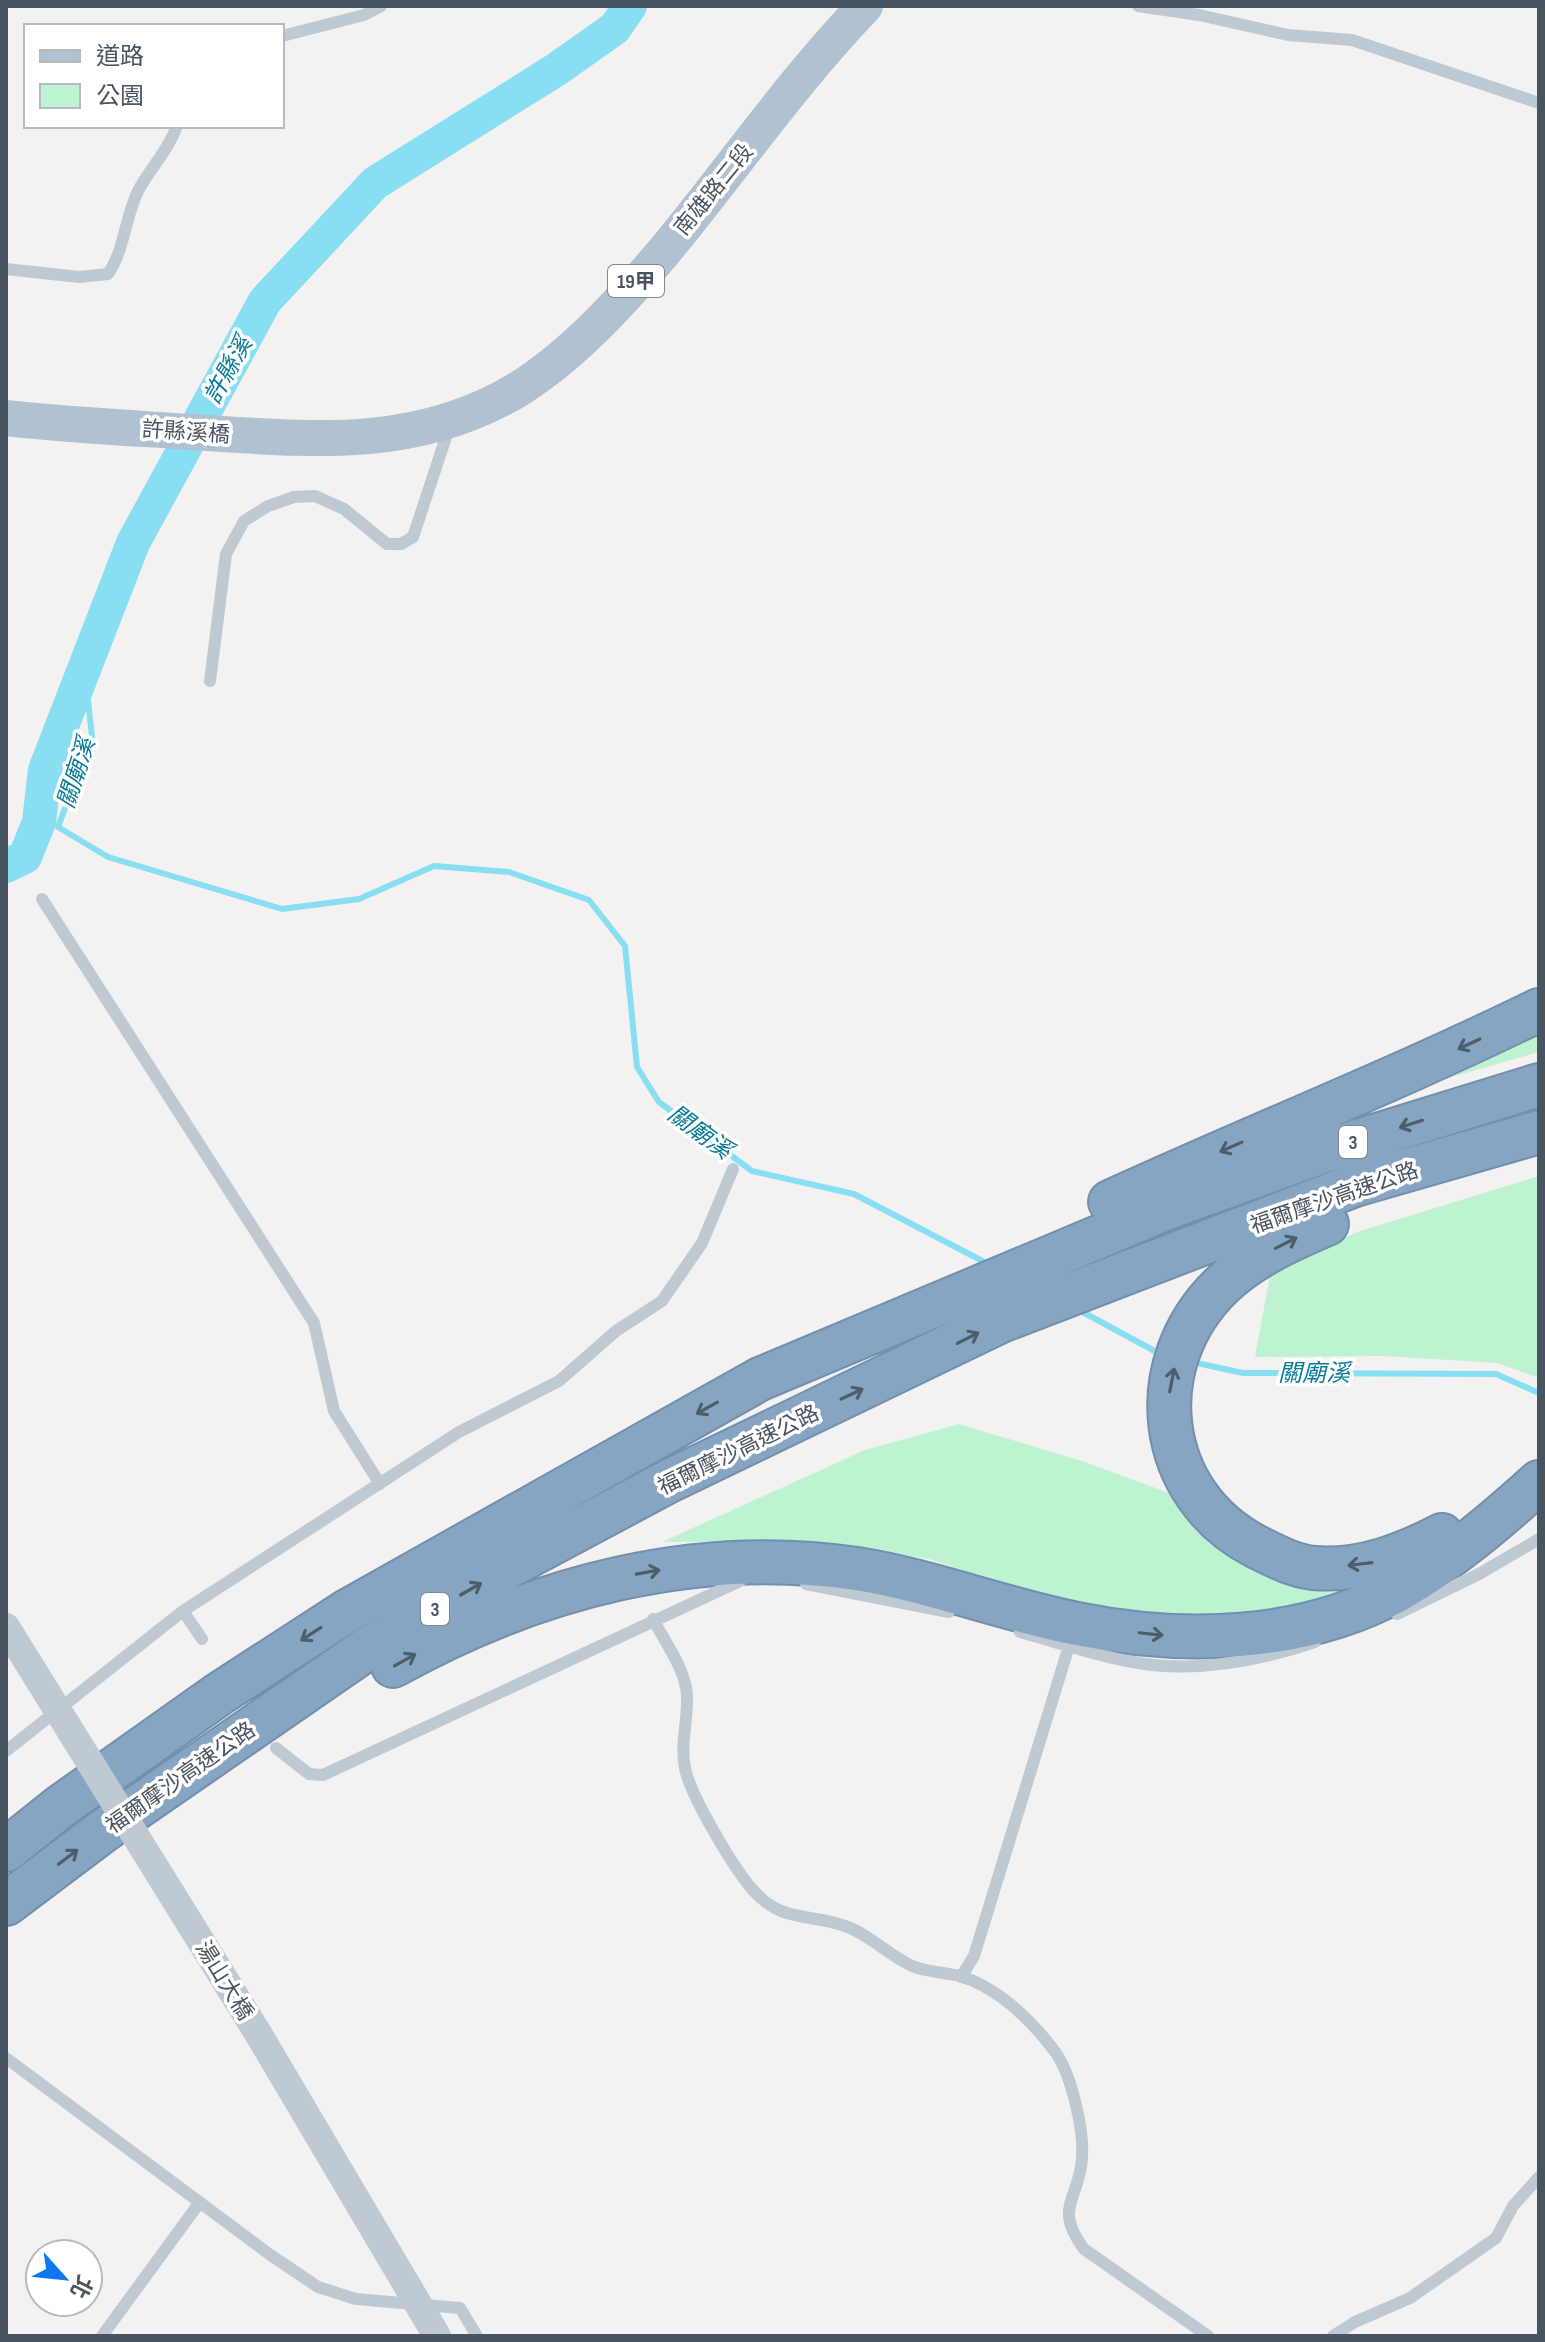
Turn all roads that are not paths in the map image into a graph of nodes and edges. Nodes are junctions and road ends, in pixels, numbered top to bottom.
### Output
1 (381, 6) edge
2 (865, 6) edge
3 (1138, 6) edge
4 (284, 35) edge
5 (1539, 103) edge
6 (176, 128) edge
7 (6, 269) edge
8 (6, 418) edge
9 (452, 418) junction
10 (329, 441) joint
11 (210, 681) dead end
12 (42, 899) dead end
13 (1539, 1010) edge
14 (1539, 1085) edge
15 (1539, 1132) edge
16 (1539, 1156) edge
17 (733, 1169) dead end
18 (1163, 1194) junction
19 (1539, 1450) edge
20 (1539, 1482) edge
21 (380, 1484) junction
22 (1539, 1539) edge
23 (751, 1578) dead end
24 (785, 1580) dead end
25 (183, 1611) junction
26 (969, 1617) dead end
27 (1383, 1618) dead end
28 (653, 1619) junction
29 (6, 1627) edge
30 (1012, 1629) dead end
31 (1328, 1637) dead end
32 (202, 1639) dead end
33 (1069, 1646) junction
34 (304, 1690) junction
35 (276, 1748) dead end
36 (6, 1751) edge
37 (6, 1850) edge
38 (6, 1904) edge
39 (961, 1977) junction
40 (6, 2058) edge
41 (1539, 2177) edge
42 (200, 2202) junction
43 (102, 2336) edge
44 (437, 2336) edge
45 (477, 2336) edge
46 (1208, 2336) edge
47 (1333, 2336) edge

1 - 4 lane
2 - 9 main road, 南雄路二段 / 19甲
3 - 5 lane
6 - 7 lane
8 - 10 main road, 許縣溪橋 / 19甲
9 - 10 main road, 南雄路二段 / 19甲
9 - 11 lane
12 - 21 lane
13 -> 18 highway
14 -> 18 highway, 福爾摩沙高速公路 / 3
34 -> 15 highway, 福爾摩沙高速公路 / 3
19 -> 16 highway
17 - 21 lane
18 -> 37 highway, 福爾摩沙高速公路 / 3
34 -> 20 highway
21 - 25 lane
22 - 27 lane
23 - 28 lane
24 - 26 lane
25 - 32 lane
25 - 36 lane
28 - 35 lane
28 - 39 lane
29 - 44 street, 湯山大橋, bridge
30 - 33 lane
31 - 33 lane
33 - 39 lane
38 -> 34 highway, 福爾摩沙高速公路 / 3
39 - 46 lane
40 - 42 lane
41 - 47 lane
42 - 43 lane
42 - 45 lane

